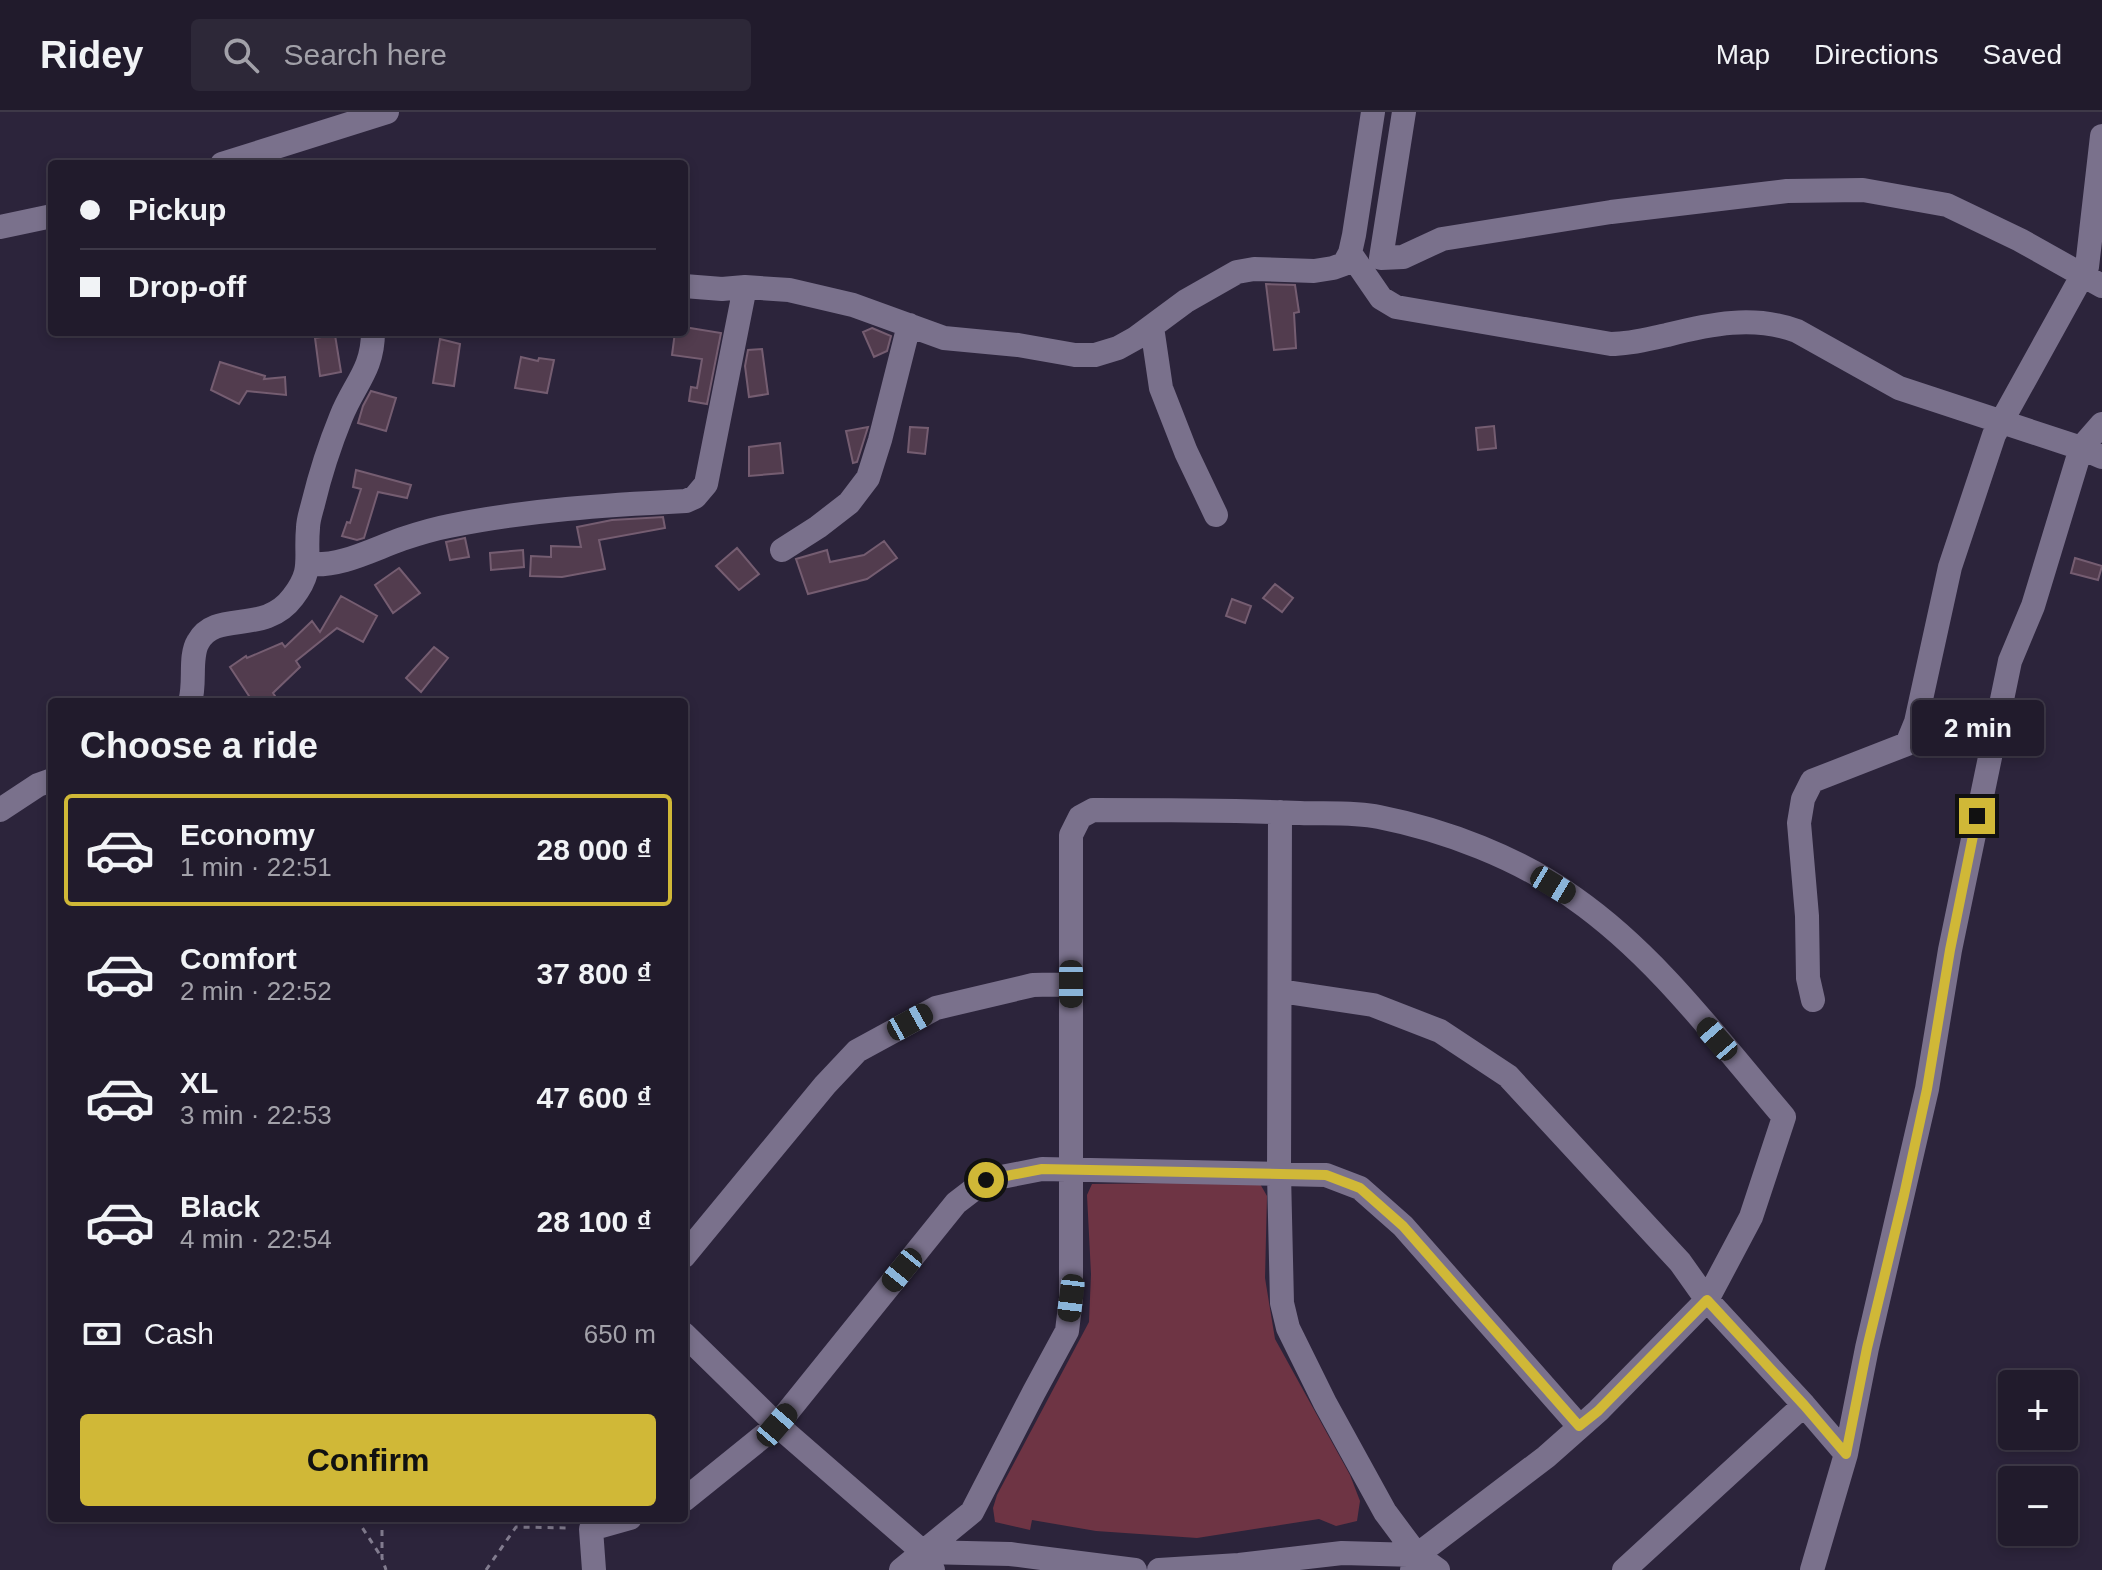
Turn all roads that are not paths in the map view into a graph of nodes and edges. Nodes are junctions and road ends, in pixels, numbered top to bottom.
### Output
1 (387, 112) edge
2 (1373, 112) edge
3 (1404, 112) edge
4 (2102, 136) edge
5 (235, 160) edge
6 (48, 217) edge
7 (0, 227) edge
8 (1350, 253) junction
9 (2093, 280) edge
10 (688, 286) edge
11 (745, 287) junction
12 (909, 325) junction
13 (1152, 327) junction
14 (373, 336) edge
15 (2001, 422) junction
16 (2102, 424) edge
17 (2092, 452) edge
18 (1216, 515) dead end
19 (782, 550) dead end
20 (308, 564) junction
21 (191, 698) edge
22 (48, 781) edge
23 (0, 810) edge
24 (1280, 812) junction
25 (1071, 984) junction
26 (1280, 991) junction
27 (1813, 1000) dead end
28 (1071, 1169) junction
29 (1279, 1174) junction
30 (688, 1251) edge
31 (1707, 1300) junction
32 (688, 1338) edge
33 (1804, 1405) junction
34 (777, 1425) junction
35 (1579, 1426) junction
36 (1846, 1454) junction
37 (688, 1497) edge
38 (616, 1522) edge
39 (928, 1561) edge
40 (1415, 1562) edge
41 (594, 1570) edge
42 (901, 1570) edge
43 (1135, 1570) edge
44 (1159, 1570) edge
45 (1438, 1570) edge
46 (1624, 1570) edge
47 (1812, 1570) edge

1 - 5 street
2 - 8 street
3 - 9 street
4 - 9 street
6 - 7 street
8 - 13 street
8 - 15 street
9 - 15 street
10 - 11 street
11 - 12 street
11 - 20 street
12 - 13 street
12 - 19 street
13 - 18 street
14 - 20 street
15 - 17 street
15 - 27 street
16 - 17 street
17 - 36 street
20 - 21 street
22 - 23 street
24 - 25 street
24 - 26 street
24 - 31 street
25 - 28 street
25 - 30 street
26 - 29 street
26 - 31 street
28 - 29 street
28 - 34 street
28 - 39 street
29 - 35 street
29 - 40 street
31 - 33 street
31 - 35 street
32 - 34 street
33 - 36 street
33 - 46 street
34 - 37 street
34 - 39 street
35 - 40 street
36 - 47 street
38 - 41 street
39 - 42 street
39 - 43 street
40 - 44 street
40 - 45 street

